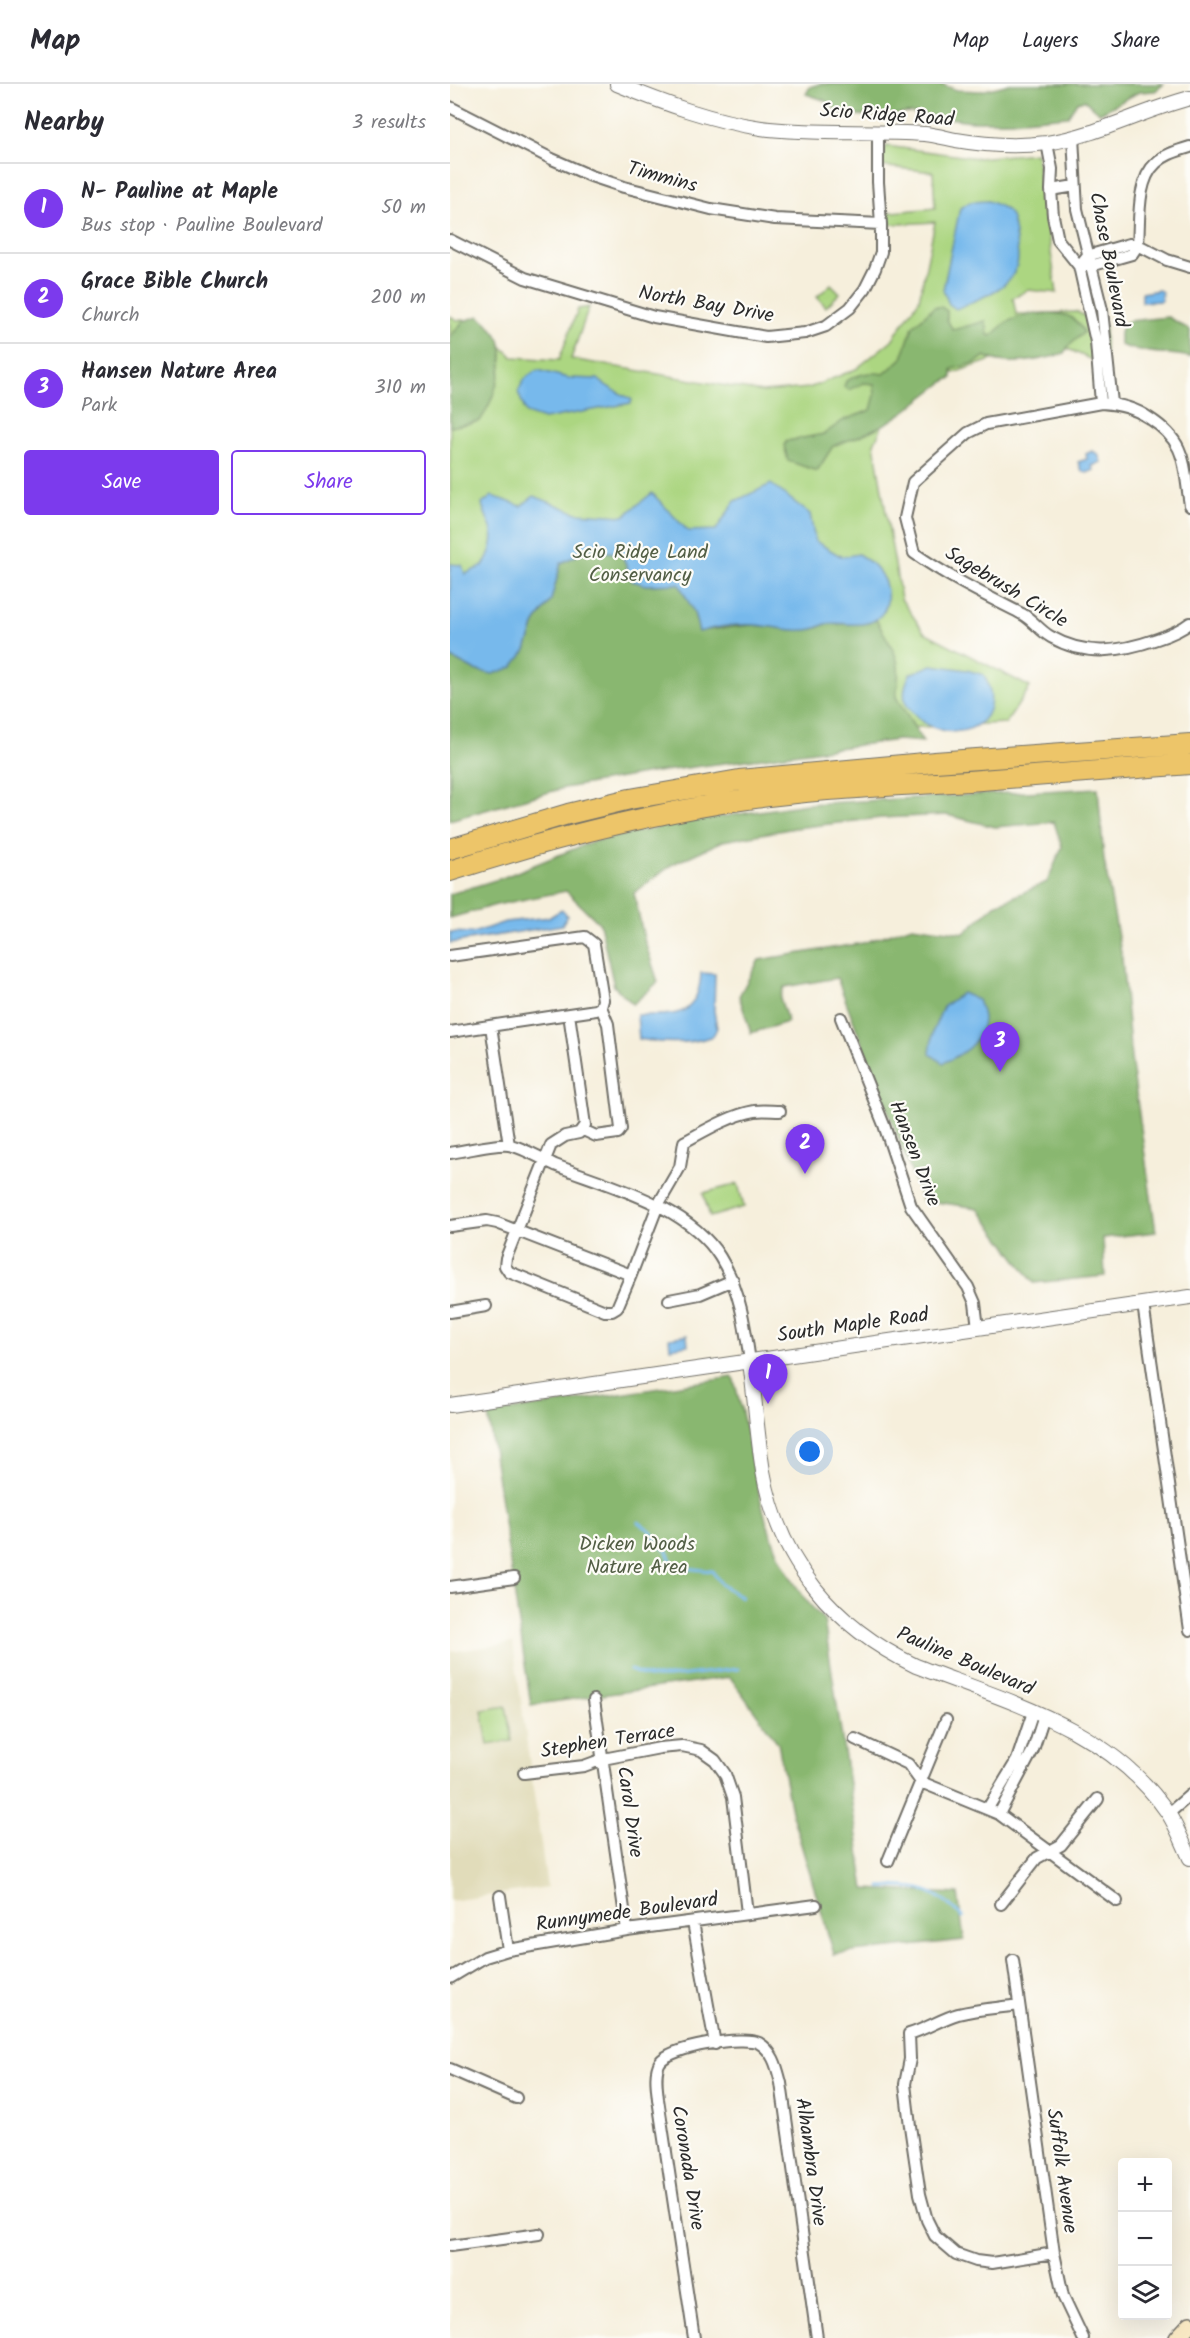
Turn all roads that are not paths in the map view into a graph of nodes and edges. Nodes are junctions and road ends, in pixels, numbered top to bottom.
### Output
1 (617, 84) edge
2 (1190, 98) edge
3 (450, 107) edge
4 (878, 132) junction
5 (1072, 137) junction
6 (1047, 143) junction
7 (1190, 147) edge
8 (1075, 186) junction
9 (1050, 190) junction
10 (881, 224) junction
11 (450, 240) edge
12 (1138, 245) junction
13 (1085, 263) junction
14 (1190, 267) edge
15 (1106, 403) junction
16 (1190, 505) edge
17 (1190, 623) edge
18 (1190, 744) edge
19 (1190, 764) edge
20 (450, 849) edge
21 (450, 871) edge
22 (450, 956) edge
23 (601, 1007) junction
24 (569, 1014) junction
25 (841, 1018) dead end
26 (491, 1026) junction
27 (450, 1032) edge
28 (780, 1112) dead end
29 (583, 1130) junction
30 (509, 1145) junction
31 (450, 1153) edge
32 (545, 1161) junction
33 (658, 1205) junction
34 (450, 1226) edge
35 (517, 1231) junction
36 (631, 1275) junction
37 (733, 1280) junction
38 (1190, 1297) edge
39 (669, 1300) dead end
40 (1143, 1304) junction
41 (486, 1306) dead end
42 (450, 1312) edge
43 (978, 1328) junction
44 (750, 1362) junction
45 (450, 1405) edge
46 (514, 1578) dead end
47 (450, 1587) edge
48 (1190, 1630) edge
49 (594, 1700) dead end
50 (1039, 1714) junction
51 (945, 1720) dead end
52 (855, 1739) dead end
53 (603, 1759) junction
54 (525, 1773) dead end
55 (921, 1782) junction
56 (1190, 1795) edge
57 (1098, 1799) dead end
58 (988, 1808) junction
59 (999, 1814) junction
60 (1168, 1814) junction
61 (1048, 1851) junction
62 (1190, 1858) edge
63 (888, 1861) dead end
64 (500, 1896) dead end
65 (1117, 1901) dead end
66 (1001, 1904) dead end
67 (816, 1905) dead end
68 (747, 1913) junction
69 (693, 1922) junction
70 (627, 1930) junction
71 (508, 1950) junction
72 (1013, 1960) dead end
73 (450, 1978) edge
74 (1020, 2005) junction
75 (715, 2044) junction
76 (450, 2069) edge
77 (516, 2098) dead end
78 (539, 2234) dead end
79 (450, 2246) edge
80 (1054, 2253) junction
81 (1190, 2324) edge
82 (694, 2338) edge
83 (817, 2338) edge
84 (1083, 2338) edge
85 (1177, 2338) edge

1 - 4 street, Scio Ridge Road
2 - 5 street, Scio Ridge Road
3 - 10 street, Timmins
4 - 6 street, Scio Ridge Road
4 - 10 street, North Bay Drive
5 - 6 street, Scio Ridge Road
5 - 8 street, Chase Boulevard
6 - 9 street, Chase Boulevard
7 - 12 street
8 - 9 street, Chase Boulevard
8 - 13 street, Chase Boulevard
9 - 13 street, Chase Boulevard
10 - 11 street, North Bay Drive
12 - 13 street
12 - 14 street
13 - 15 street, Chase Boulevard
15 - 16 street, Sagebrush Circle
15 - 17 street, Sagebrush Circle
18 - 20 highway
19 - 21 highway
22 - 23 street
23 - 24 street
23 - 29 street
24 - 26 street
24 - 29 street
25 - 43 street, Hansen Drive
26 - 27 street
26 - 30 street
28 - 33 street
29 - 32 street
30 - 31 street
30 - 32 street
32 - 33 street
32 - 35 street
33 - 36 street
33 - 37 street
34 - 35 street
35 - 36 street
35 - 36 street
37 - 39 street
37 - 44 street
38 - 40 street, South Maple Road
40 - 43 street, South Maple Road
40 - 48 street
41 - 42 street
43 - 44 street, South Maple Road
44 - 45 street, South Maple Road
44 - 50 street, Pauline Boulevard
46 - 47 street
49 - 53 street, Carol Drive
50 - 58 street
50 - 59 street
50 - 60 street, Pauline Boulevard
51 - 55 street
52 - 55 street
53 - 54 street, Stephen Terrace
53 - 68 street, Stephen Terrace
53 - 70 street, Carol Drive
55 - 58 street
55 - 63 street
56 - 60 street
57 - 61 street
58 - 59 street
59 - 61 street
60 - 62 street, Pauline Boulevard
61 - 65 street
61 - 66 street
64 - 71 street
67 - 68 street, Runnymede Boulevard
68 - 69 street, Runnymede Boulevard
69 - 70 street, Runnymede Boulevard
69 - 75 street
70 - 71 street, Runnymede Boulevard
71 - 73 street, Runnymede Boulevard
72 - 74 street, Suffolk Avenue
74 - 80 street, Suffolk Avenue
74 - 80 street
75 - 82 street, Coronada Drive
75 - 83 street, Alhambra Drive
76 - 77 street
78 - 79 street
80 - 84 street, Suffolk Avenue
81 - 85 main road

